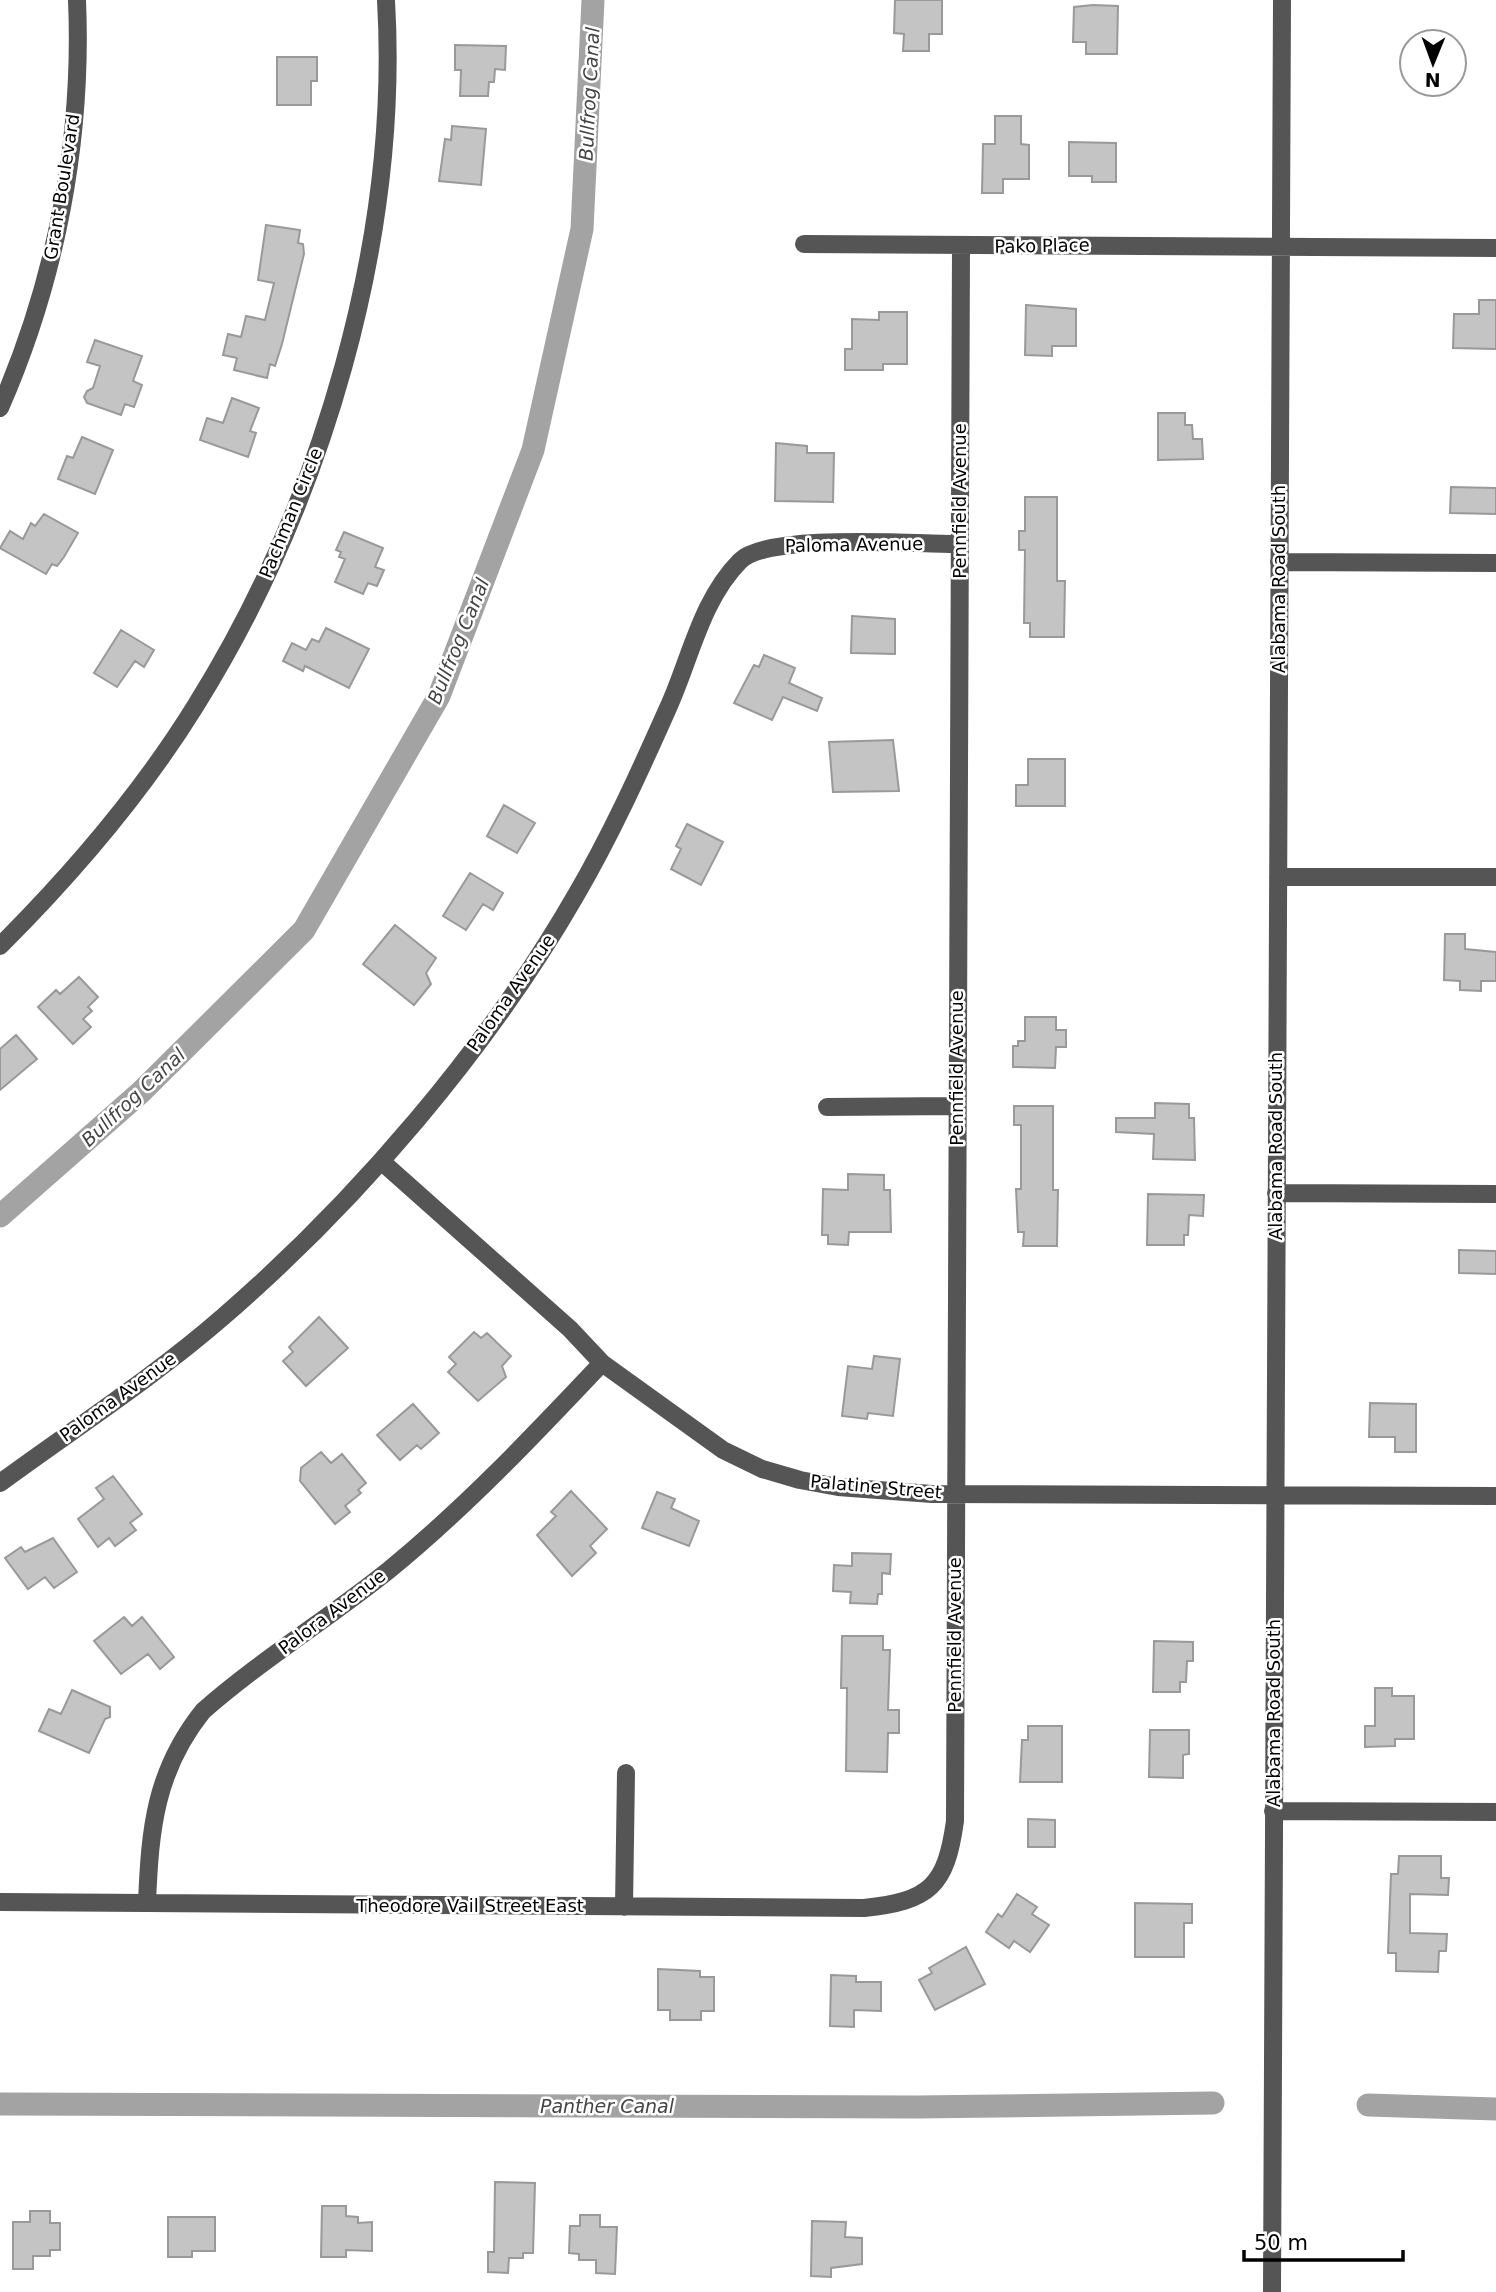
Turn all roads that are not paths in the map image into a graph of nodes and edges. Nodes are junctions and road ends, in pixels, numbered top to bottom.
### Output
1 (77, 0) edge
2 (386, 0) edge
3 (1282, 0) edge
4 (804, 244) dead end
5 (1280, 245) junction
6 (961, 247) junction
7 (1496, 248) edge
8 (0, 408) edge
9 (958, 544) junction
10 (1279, 562) junction
11 (1496, 563) edge
12 (1278, 877) junction
13 (1496, 877) edge
14 (0, 946) edge
15 (956, 1106) junction
16 (827, 1107) dead end
17 (381, 1161) junction
18 (1276, 1193) junction
19 (1496, 1194) edge
20 (602, 1363) junction
21 (0, 1483) edge
22 (955, 1493) junction
23 (1275, 1494) junction
24 (1496, 1496) edge
25 (626, 1773) dead end
26 (1273, 1811) junction
27 (1496, 1812) edge
28 (934, 1885) joint
29 (0, 1902) edge
30 (147, 1903) junction
31 (624, 1907) junction
32 (1272, 2292) edge

1 - 8 street, Grant Boulevard
2 - 14 street, Pachman Circle
3 - 5 street, Alabama Road South
4 - 6 street, Pako Place
5 - 6 street, Pako Place
5 - 7 street, Pako Place
5 - 10 street, Alabama Road South
6 - 9 street, Pennfield Avenue
9 - 15 street, Pennfield Avenue
9 - 17 street, Paloma Avenue
10 - 11 street
10 - 12 street, Alabama Road South
12 - 13 street
12 - 18 street, Alabama Road South
15 - 16 street
15 - 22 street, Pennfield Avenue
17 - 20 street, Palatine Street
17 - 21 street, Paloma Avenue
18 - 19 street
18 - 23 street, Alabama Road South
20 - 22 street, Palatine Street
20 - 30 street, Palora Avenue
22 - 23 street, Palatine Street
22 - 28 street, Pennfield Avenue
23 - 24 street, Palatine Street
23 - 26 street, Alabama Road South
25 - 31 street
26 - 27 street
26 - 32 street, Alabama Road South
28 - 31 street, Theodore Vail Street East
29 - 30 street, Theodore Vail Street East
30 - 31 street, Theodore Vail Street East

